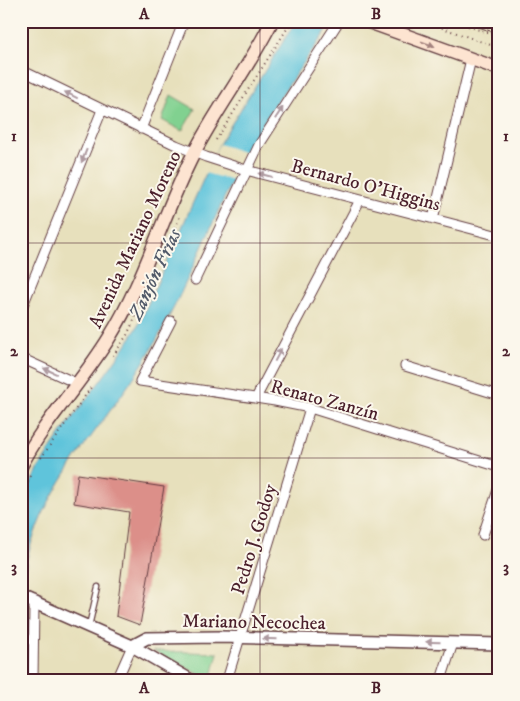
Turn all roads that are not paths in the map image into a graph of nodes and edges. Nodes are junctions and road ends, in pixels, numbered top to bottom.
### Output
1 (184, 21) edge
2 (263, 21) edge
3 (272, 21) edge
4 (339, 21) edge
5 (366, 21) edge
6 (261, 41) junction
7 (471, 59) junction
8 (499, 69) edge
9 (21, 70) edge
10 (102, 110) junction
11 (141, 129) junction
12 (194, 153) junction
13 (243, 169) junction
14 (360, 200) junction
15 (433, 219) junction
16 (499, 236) edge
17 (194, 280) dead end
18 (21, 310) edge
19 (171, 321) dead end
20 (21, 358) edge
21 (405, 366) dead end
22 (78, 384) junction
23 (499, 395) edge
24 (256, 398) junction
25 (310, 408) junction
26 (21, 466) edge
27 (499, 467) edge
28 (499, 487) edge
29 (484, 535) dead end
30 (98, 587) dead end
31 (22, 598) edge
32 (34, 603) junction
33 (88, 627) junction
34 (240, 638) junction
35 (453, 643) junction
36 (499, 644) edge
37 (132, 646) junction
38 (33, 680) edge
39 (116, 680) edge
40 (191, 680) edge
41 (227, 680) edge
42 (441, 680) edge

1 - 11 street
2 - 6 main road
3 - 6 main road, Avenida Mariano Moreno
13 -> 4 street
5 -> 7 main road
6 - 12 main road, Avenida Mariano Moreno
7 - 8 main road
7 - 15 street
10 -> 9 street, Bernardo O'Higgins
10 - 11 street, Bernardo O'Higgins
10 -> 18 street
11 - 12 street, Bernardo O'Higgins
12 - 13 street, Bernardo O'Higgins
12 - 22 main road, Avenida Mariano Moreno
14 -> 13 street, Bernardo O'Higgins
13 - 17 street
14 - 15 street, Bernardo O'Higgins
24 -> 14 street
15 - 16 street, Bernardo O'Higgins
19 - 24 street, Renato Zanzín
22 -> 20 street
21 - 23 street
22 - 26 main road, Avenida Mariano Moreno
24 - 25 street, Renato Zanzín
25 - 27 street, Renato Zanzín
25 - 34 street, Pedro J. Godoy
28 - 29 street
30 - 33 lane
31 - 32 street
32 - 33 street
32 - 38 street
33 - 37 street
35 -> 34 street, Mariano Necochea
34 - 37 street, Mariano Necochea
34 - 41 street, Pedro J. Godoy
35 - 36 street, Mariano Necochea
35 - 42 street
37 - 39 street
37 - 40 street

